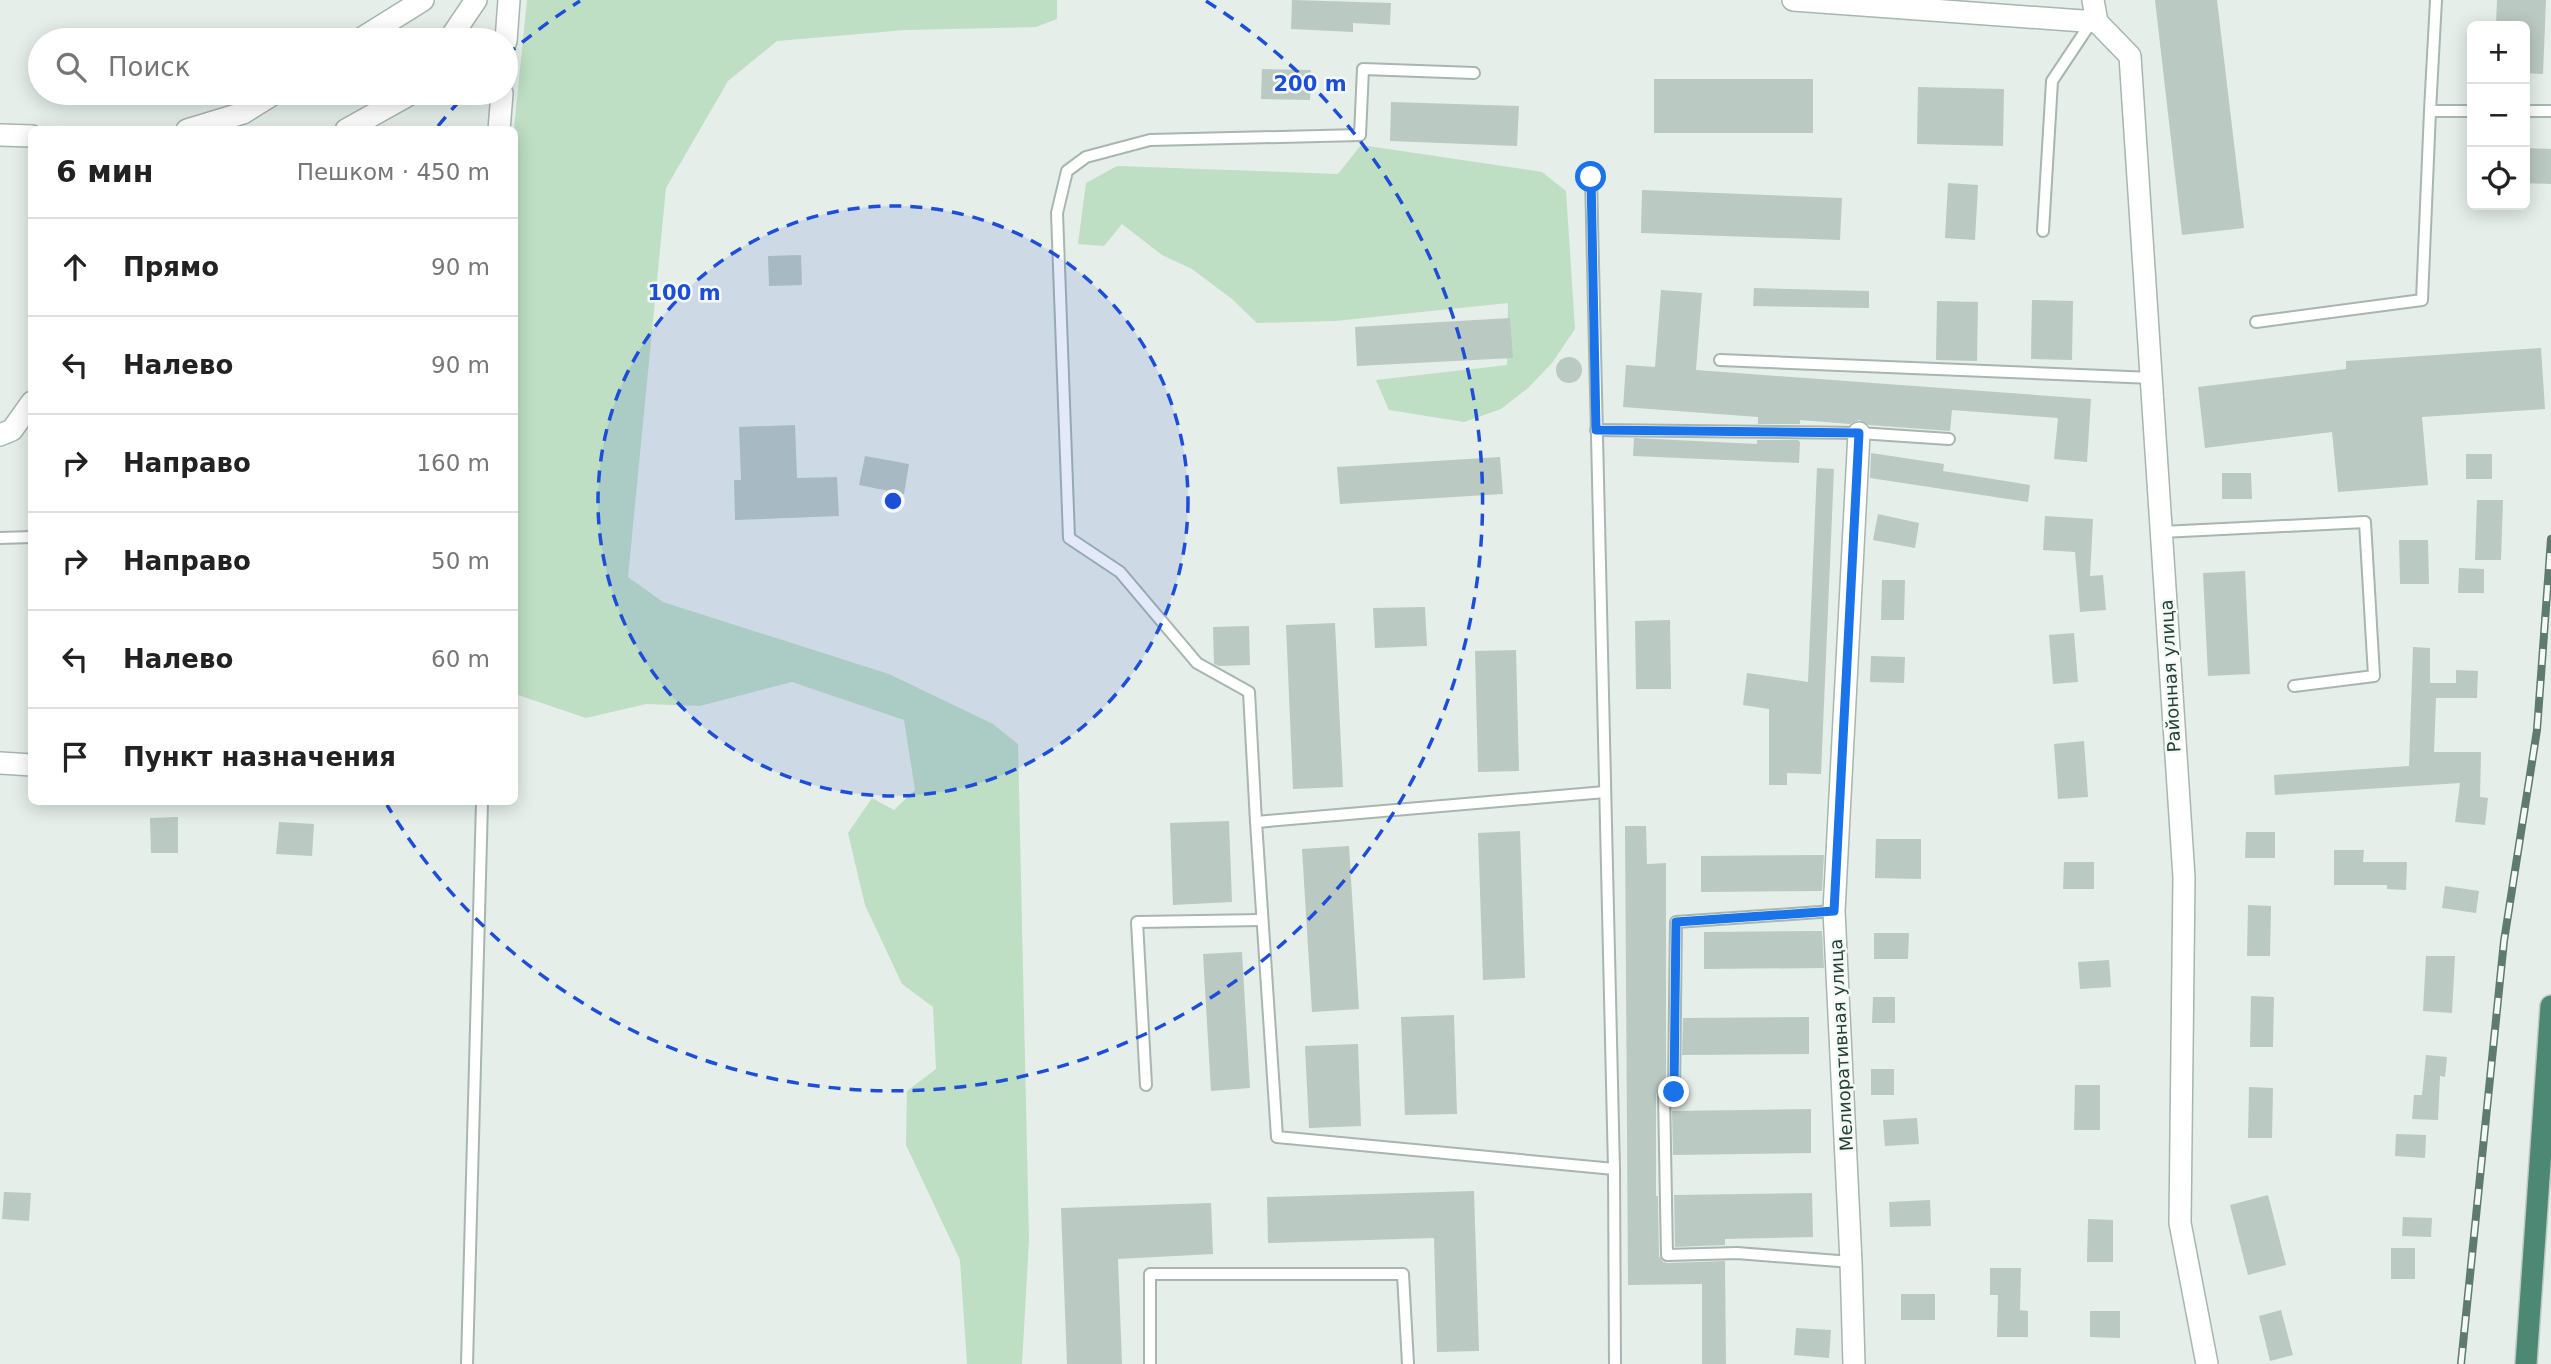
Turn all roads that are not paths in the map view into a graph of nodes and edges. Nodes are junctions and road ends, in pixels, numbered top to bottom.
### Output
1 (424, 0) edge
2 (476, 0) edge
3 (509, 0) edge
4 (1793, 0) edge
5 (2436, 0) edge
6 (2094, 14) edge
7 (378, 28) edge
8 (457, 28) edge
9 (507, 28) edge
10 (1474, 73) dead end
11 (256, 105) edge
12 (391, 105) edge
13 (501, 105) edge
14 (2430, 111) junction
15 (2467, 111) edge
16 (2530, 111) edge
17 (2551, 111) edge
18 (200, 126) edge
19 (353, 126) edge
20 (499, 126) edge
21 (0, 135) edge
22 (28, 135) edge
23 (1591, 177) dead end
24 (2043, 231) dead end
25 (2256, 322) dead end
26 (1720, 360) dead end
27 (2152, 378) junction
28 (28, 408) edge
29 (1596, 430) junction
30 (1859, 433) junction
31 (0, 435) edge
32 (1949, 439) dead end
33 (2162, 532) junction
34 (28, 537) edge
35 (0, 538) edge
36 (2294, 686) dead end
37 (0, 762) edge
38 (28, 765) edge
39 (1605, 792) junction
40 (482, 805) edge
41 (1256, 822) junction
42 (1834, 911) junction
43 (1262, 920) junction
44 (2551, 1006) edge
45 (1146, 1085) dead end
46 (1614, 1169) junction
47 (1851, 1262) junction
48 (467, 1364) edge
49 (1150, 1364) edge
50 (1408, 1364) edge
51 (1615, 1364) edge
52 (1854, 1364) edge
53 (2207, 1364) edge
54 (2526, 1364) edge

1 - 7 street
2 - 8 street
3 - 9 street
4 - 6 street
5 - 14 lane
6 - 24 lane
6 - 27 street, Районная улица
10 - 41 lane
11 - 18 street
12 - 19 street
13 - 20 street
14 - 15 lane
14 - 25 lane
16 - 17 lane
21 - 22 street
23 - 29 lane
26 - 27 lane
27 - 33 street, Районная улица
28 - 31 street
29 - 30 lane
29 - 39 lane
30 - 32 lane
30 - 42 street, Мелиоративная улица
33 - 36 lane
33 - 53 street, Районная улица
34 - 35 lane
37 - 38 street
39 - 41 lane
39 - 46 lane
40 - 48 lane
41 - 43 lane
42 - 47 street, Мелиоративная улица
42 - 47 lane
43 - 45 lane
43 - 46 lane
44 - 54 highway
46 - 51 lane
47 - 52 street, Мелиоративная улица
49 - 50 lane

